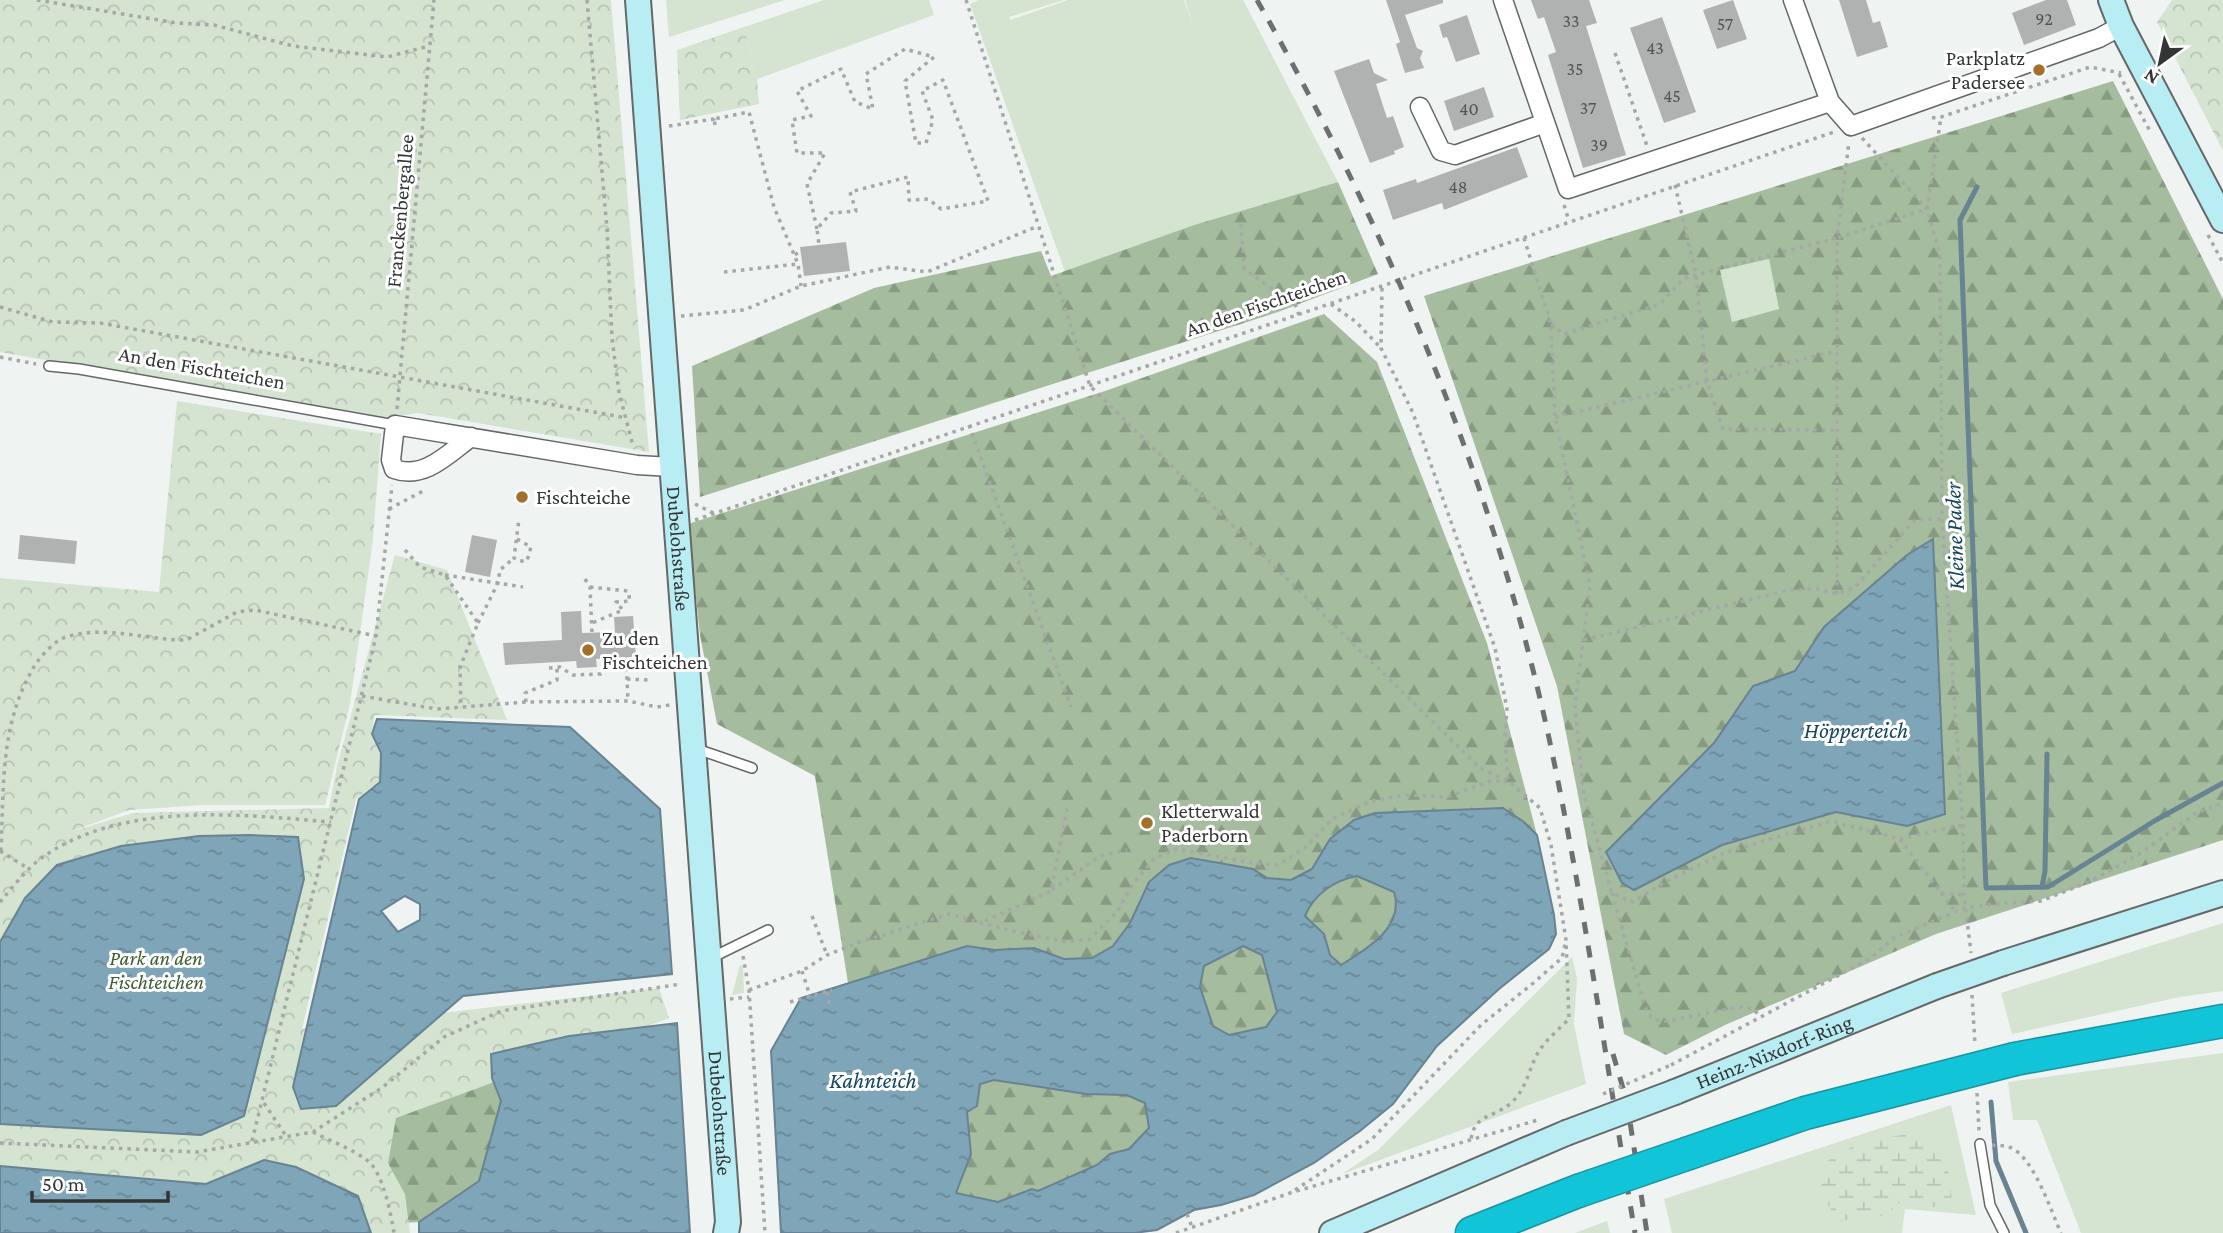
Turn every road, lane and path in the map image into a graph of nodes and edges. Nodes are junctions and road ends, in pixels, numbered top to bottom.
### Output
1 (37, 0) edge
2 (433, 0) edge
3 (587, 0) edge
4 (638, 0) edge
5 (1503, 0) edge
6 (1793, 0) edge
7 (2111, 0) edge
8 (966, 1) edge
9 (2121, 26) junction
10 (429, 46) junction
11 (1615, 53) dead end
12 (2119, 74) dead end
13 (1830, 102) junction
14 (1420, 107) dead end
15 (714, 117) junction
16 (1941, 117) junction
17 (1928, 118) dead end
18 (1545, 123) junction
19 (715, 125) dead end
20 (1851, 126) junction
21 (667, 127) dead end
22 (1653, 161) junction
23 (1675, 185) junction
24 (1927, 209) junction
25 (2223, 220) edge
26 (1241, 224) dead end
27 (1038, 225) junction
28 (817, 229) junction
29 (1523, 238) junction
30 (1837, 238) junction
31 (818, 245) dead end
32 (801, 250) dead end
33 (795, 255) junction
34 (797, 264) junction
35 (724, 272) dead end
36 (1696, 275) junction
37 (801, 286) junction
38 (1382, 287) junction
39 (1331, 304) junction
40 (0, 307) edge
41 (1299, 315) junction
42 (679, 316) dead end
43 (1550, 324) junction
44 (1381, 348) junction
45 (1837, 351) junction
46 (0, 357) edge
47 (49, 366) joint
48 (401, 377) junction
49 (1707, 381) junction
50 (1090, 386) junction
51 (1555, 417) junction
52 (627, 418) junction
53 (395, 425) junction
54 (969, 425) junction
55 (1837, 430) junction
56 (471, 437) junction
57 (637, 465) junction
58 (672, 467) junction
59 (394, 469) junction
60 (425, 490) dead end
61 (694, 503) dead end
62 (389, 509) junction
63 (715, 514) junction
64 (519, 519) dead end
65 (1942, 519) junction
66 (694, 520) dead end
67 (517, 539) junction
68 (405, 550) dead end
69 (514, 558) junction
70 (445, 575) junction
71 (585, 579) dead end
72 (498, 583) junction
73 (590, 586) junction
74 (523, 587) dead end
75 (1837, 594) junction
76 (478, 623) junction
77 (592, 623) junction
78 (592, 633) dead end
79 (376, 636) junction
80 (1584, 640) junction
81 (549, 668) dead end
82 (557, 668) junction
83 (627, 679) junction
84 (649, 680) dead end
85 (362, 696) junction
86 (628, 701) junction
87 (526, 702) junction
88 (677, 705) dead end
89 (1071, 707) dead end
90 (461, 708) junction
91 (694, 748) junction
92 (752, 768) dead end
93 (1508, 780) junction
94 (2223, 803) edge
95 (1068, 805) dead end
96 (331, 822) junction
97 (1963, 825) junction
98 (1900, 839) junction
99 (1127, 850) dead end
100 (0, 851) edge
101 (29, 869) junction
102 (1051, 891) junction
103 (1612, 893) junction
104 (2223, 893) edge
105 (1941, 894) junction
106 (1964, 895) junction
107 (0, 902) edge
108 (1965, 908) junction
109 (1956, 913) junction
110 (812, 916) dead end
111 (983, 922) junction
112 (1968, 927) dead end
113 (768, 930) dead end
114 (1566, 940) junction
115 (742, 952) dead end
116 (827, 955) junction
117 (709, 959) junction
118 (803, 971) junction
119 (681, 984) dead end
120 (749, 990) junction
121 (749, 996) junction
122 (810, 996) junction
123 (1972, 998) dead end
124 (730, 999) dead end
125 (790, 1002) dead end
126 (829, 1004) dead end
127 (1760, 1016) junction
128 (2223, 1021) edge
129 (1975, 1028) dead end
130 (1596, 1097) dead end
131 (263, 1103) junction
132 (1977, 1104) dead end
133 (1556, 1125) junction
134 (313, 1132) junction
135 (286, 1136) junction
136 (1471, 1141) junction
137 (252, 1142) junction
138 (0, 1143) edge
139 (1980, 1144) joint
140 (2009, 1147) dead end
141 (1290, 1194) junction
142 (1187, 1214) dead end
143 (1192, 1227) junction
144 (730, 1229) edge
145 (394, 1233) edge
146 (765, 1233) edge
147 (1176, 1233) edge
148 (1332, 1233) edge
149 (1472, 1233) edge
150 (2004, 1233) edge
151 (2061, 1233) edge

1 - 10 path
2 - 10 path, Franckenbergallee
3 - 52 path
4 - 58 main road, Dubelohstraße
5 - 18 street
6 - 13 street
7 - 9 main road
8 - 27 path
9 - 20 street
9 - 25 main road
10 - 48 path, Franckenbergallee
11 - 22 path
12 - 16 path
13 - 20 street
13 - 22 street
14 - 18 street
15 - 19 path
15 - 21 path
15 - 33 path
16 - 17 path
16 - 24 path
18 - 22 street
20 - 23 path, An den Fischteichen
20 - 24 path
20 - 30 path
23 - 29 path, An den Fischteichen
23 - 36 path
24 - 30 path
24 - 65 path
26 - 41 path
27 - 37 path
27 - 50 path
28 - 28 path
28 - 31 path
29 - 38 path, An den Fischteichen
29 - 43 path
30 - 36 path
30 - 45 path
32 - 33 path
33 - 34 path
34 - 35 path
34 - 37 path
36 - 43 path
36 - 49 path
37 - 42 path
38 - 39 path, An den Fischteichen
38 - 44 path
39 - 41 path, An den Fischteichen
39 - 44 path
40 - 48 path
41 - 50 path, An den Fischteichen
43 - 51 path
44 - 93 path
45 - 49 path
45 - 55 path
46 - 47 path
47 - 53 lane, An den Fischteichen
48 - 52 path
48 - 53 path, Franckenbergallee
49 - 51 path
49 - 55 path
50 - 54 path, An den Fischteichen
50 - 93 path
51 - 80 path
52 - 57 path
53 - 56 street, An den Fischteichen
53 - 59 street
54 - 63 path, An den Fischteichen
54 - 89 path
55 - 75 path
56 - 57 street, An den Fischteichen
56 - 59 street
57 - 58 street, An den Fischteichen
58 - 91 main road, Dubelohstraße
59 - 62 path
60 - 62 path
61 - 63 path
62 - 79 path
63 - 66 path, An den Fischteichen
64 - 67 path
65 - 75 path
65 - 97 path
67 - 69 path
67 - 69 path
68 - 70 path
69 - 72 path
70 - 72 path
70 - 76 path
71 - 73 path
72 - 74 path
72 - 76 path
73 - 77 path
73 - 77 path
75 - 80 path
76 - 90 path
77 - 78 path
79 - 85 path
79 - 100 path
80 - 103 path
81 - 82 path
82 - 83 path
82 - 87 path
83 - 84 path
83 - 86 path
85 - 90 path
85 - 96 path
86 - 87 path
86 - 88 path
87 - 90 path
91 - 92 lane
91 - 117 main road, Dubelohstraße
93 - 111 path
93 - 114 path
94 - 108 path
95 - 102 path
96 - 101 path
96 - 131 path
97 - 98 path
97 - 106 path
98 - 103 path
98 - 105 path
99 - 102 path
100 - 101 path
101 - 107 path
102 - 111 path
103 - 127 path
104 - 133 main road, Heinz-Nixdorf-Ring, bridge
105 - 106 path
105 - 109 path
106 - 108 path
108 - 109 path
108 - 112 path
109 - 127 path
110 - 116 path
111 - 116 path
113 - 117 lane
114 - 136 path
114 - 141 path
115 - 120 path
116 - 118 path
117 - 144 main road, Dubelohstraße
118 - 120 path
118 - 122 path
119 - 134 path
120 - 121 path
121 - 124 path
121 - 146 path
122 - 125 path
122 - 126 path
123 - 129 path
127 - 130 path, bridge
128 - 149 highway, bridge
131 - 135 path
131 - 137 path
132 - 139 path
133 - 136 path
133 - 148 main road, Heinz-Nixdorf-Ring
134 - 135 path
134 - 145 path
135 - 137 path
136 - 141 path
137 - 138 path
139 - 150 lane
140 - 151 path
141 - 143 path
142 - 143 path
143 - 147 path

